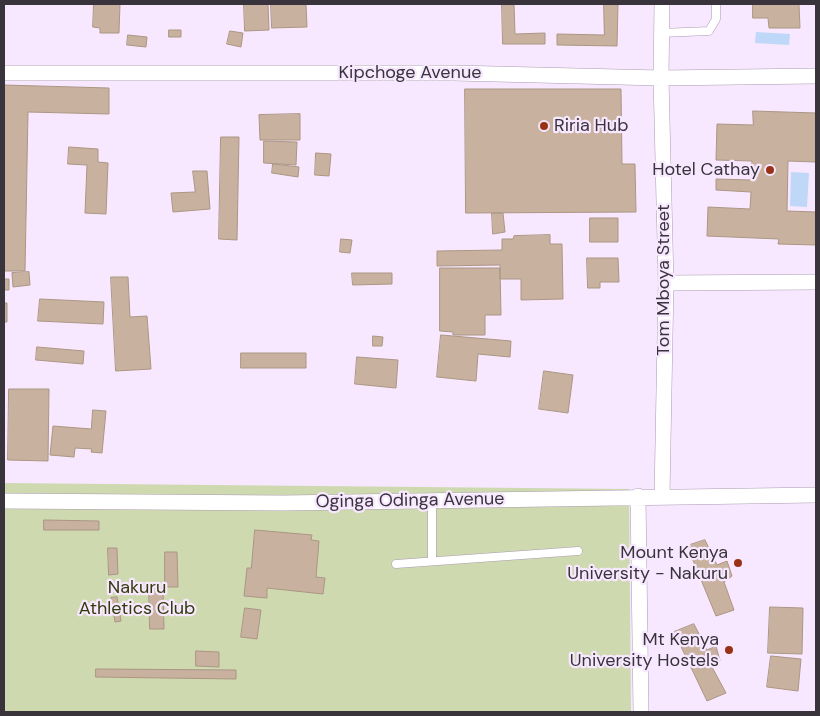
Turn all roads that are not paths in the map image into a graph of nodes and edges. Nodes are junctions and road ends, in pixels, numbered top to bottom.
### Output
1 (662, 4) edge
2 (716, 4) edge
3 (661, 33) junction
4 (4, 73) edge
5 (816, 76) edge
6 (661, 78) junction
7 (816, 282) edge
8 (666, 283) junction
9 (816, 495) edge
10 (638, 496) junction
11 (662, 496) junction
12 (4, 501) edge
13 (432, 501) junction
14 (578, 551) dead end
15 (432, 561) junction
16 (396, 564) dead end
17 (641, 712) edge

1 - 3 street, Tom Mboya Street
2 - 3 lane
3 - 6 street, Tom Mboya Street
4 - 6 street, Kipchoge Avenue
5 - 6 street, Kipchoge Avenue
6 - 8 street, Tom Mboya Street
7 - 8 street
8 - 11 street, Tom Mboya Street
9 - 11 street, Oginga Odinga Avenue
10 - 11 street, Oginga Odinga Avenue
10 - 13 street, Oginga Odinga Avenue
10 - 17 street
12 - 13 street, Oginga Odinga Avenue
13 - 15 lane
14 - 15 lane
15 - 16 lane

